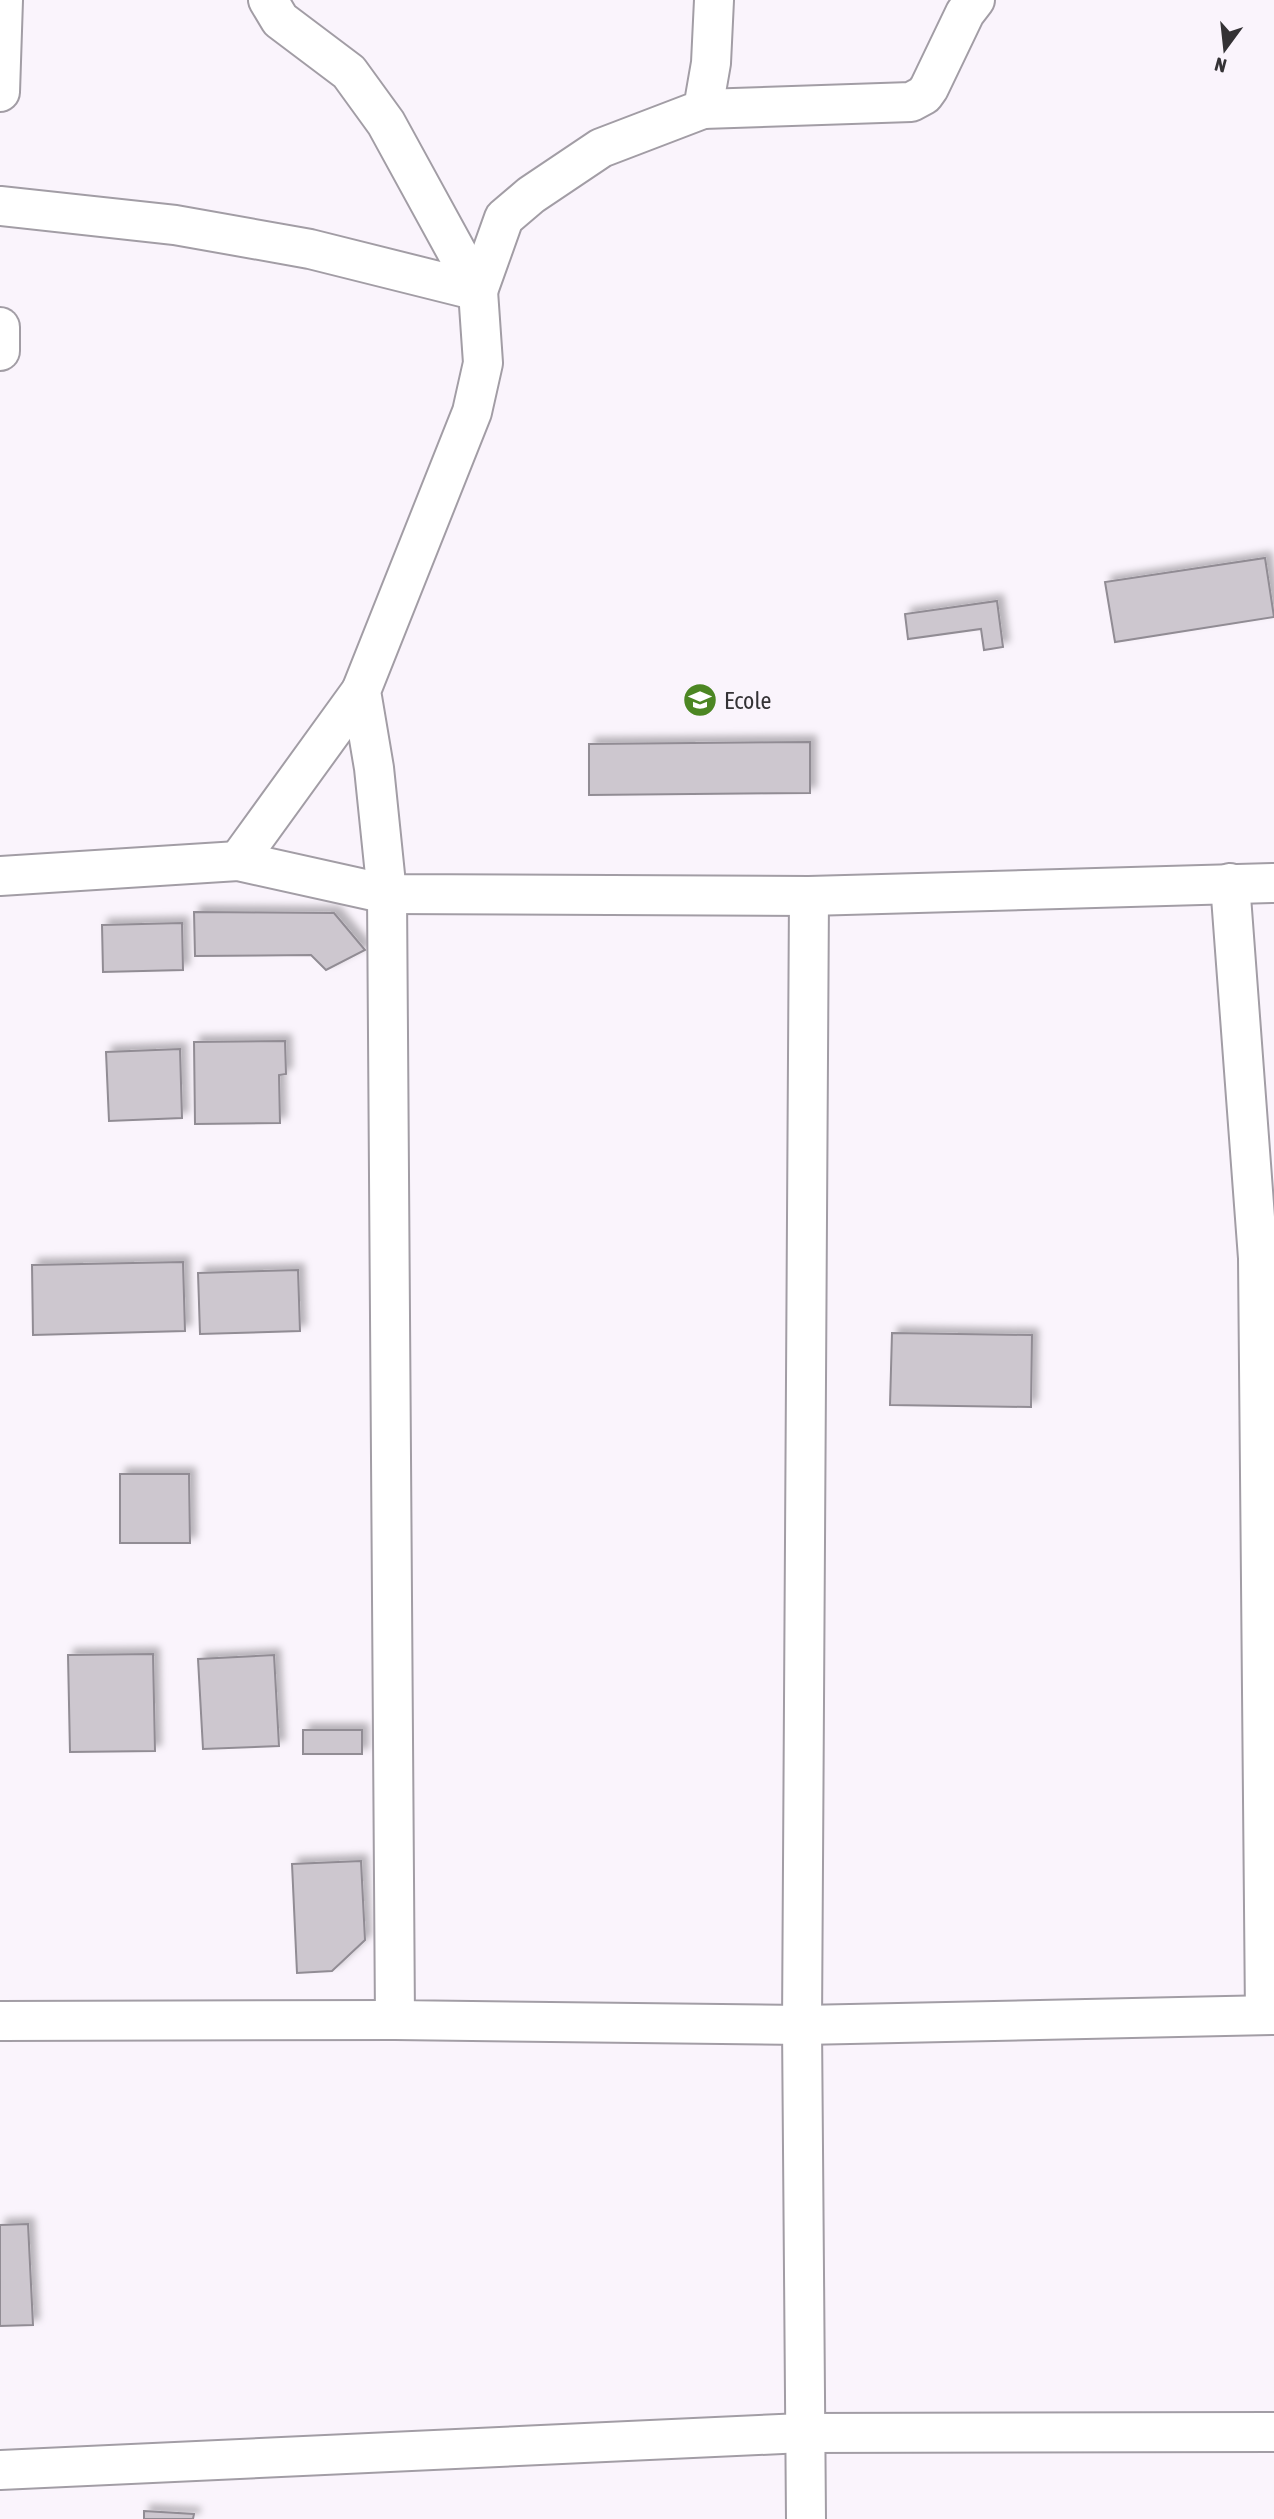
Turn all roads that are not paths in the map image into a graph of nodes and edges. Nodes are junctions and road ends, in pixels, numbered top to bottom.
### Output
1 (4, 0) edge
2 (268, 0) edge
3 (715, 0) edge
4 (975, 0) edge
5 (0, 83) edge
6 (0, 92) edge
7 (702, 109) junction
8 (0, 206) edge
9 (478, 291) junction
10 (0, 327) edge
11 (0, 351) edge
12 (361, 691) junction
13 (238, 861) junction
14 (0, 876) edge
15 (1230, 883) junction
16 (1274, 883) edge
17 (387, 894) junction
18 (808, 896) junction
19 (1266, 1258) edge
20 (1268, 1637) edge
21 (1269, 2015) edge
22 (395, 2020) junction
23 (0, 2021) edge
24 (802, 2025) junction
25 (1274, 2432) edge
26 (803, 2433) junction
27 (0, 2470) edge
28 (806, 2519) edge

1 - 5 street
2 - 9 street
3 - 7 street
4 - 7 street
5 - 6 street
7 - 9 street
8 - 9 street
9 - 12 street
10 - 11 street
12 - 13 street
12 - 17 street
13 - 14 street
13 - 17 street
15 - 16 street
15 - 18 street
15 - 19 street
17 - 18 street
17 - 22 street
18 - 24 street
19 - 20 street
20 - 21 street
21 - 24 street
22 - 23 street
22 - 24 street
24 - 26 street
25 - 26 street
26 - 27 street
26 - 28 street

